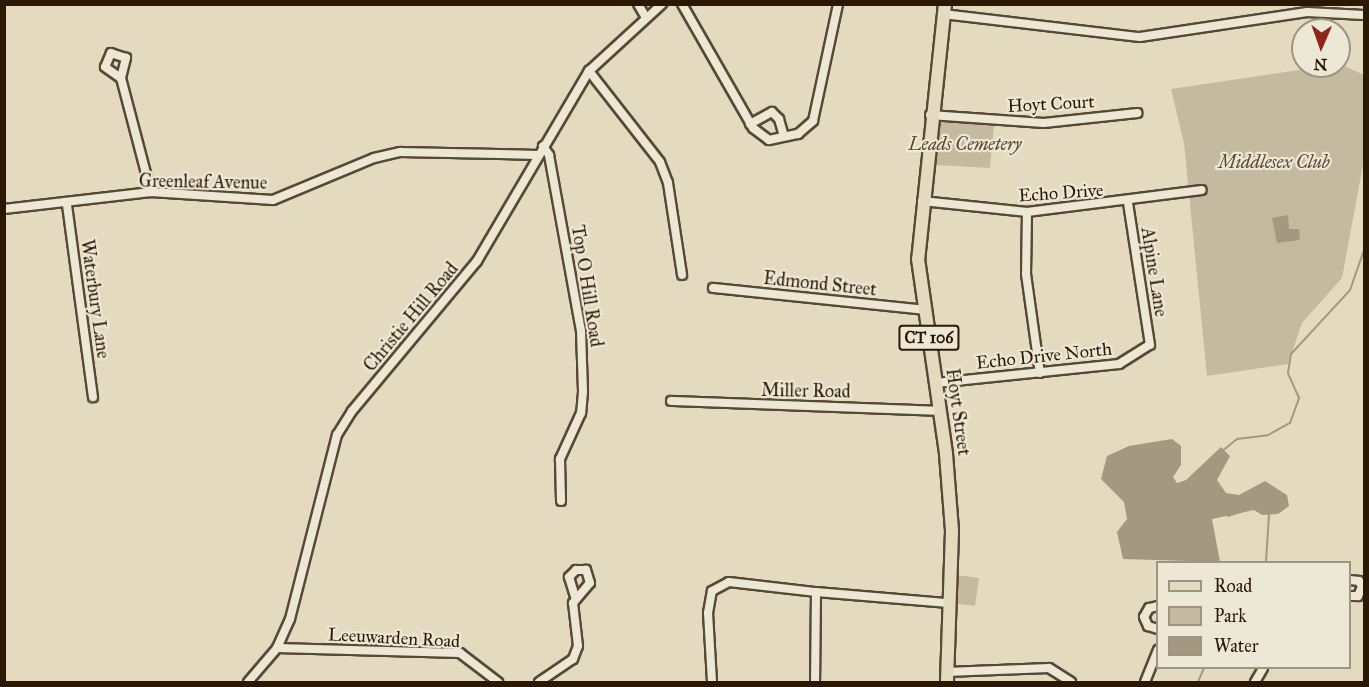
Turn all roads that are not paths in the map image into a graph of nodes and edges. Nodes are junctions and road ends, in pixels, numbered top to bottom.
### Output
1 (638, 4) edge
2 (662, 4) edge
3 (682, 4) edge
4 (838, 4) edge
5 (944, 9) edge
6 (1365, 15) edge
7 (645, 16) junction
8 (589, 71) junction
9 (122, 78) dead end
10 (1137, 113) dead end
11 (930, 115) junction
12 (750, 124) junction
13 (784, 136) junction
14 (543, 146) junction
15 (538, 155) junction
16 (1202, 190) dead end
17 (151, 192) junction
18 (922, 201) junction
19 (1128, 203) junction
20 (67, 205) junction
21 (4, 209) edge
22 (1027, 213) junction
23 (682, 275) dead end
24 (713, 288) dead end
25 (925, 310) junction
26 (1150, 345) joint
27 (1040, 373) junction
28 (936, 383) junction
29 (93, 397) dead end
30 (671, 401) dead end
31 (939, 411) junction
32 (561, 501) dead end
33 (1351, 581) edge
34 (816, 592) junction
35 (1351, 596) edge
36 (575, 597) dead end
37 (946, 603) junction
38 (1156, 606) edge
39 (1156, 628) edge
40 (278, 648) junction
41 (1156, 654) edge
42 (946, 677) edge
43 (248, 682) edge
44 (498, 682) edge
45 (539, 682) edge
46 (712, 682) edge
47 (815, 682) edge
48 (1071, 682) edge
49 (1145, 682) edge

1 - 7 street
2 - 7 street, Christie Hill Road
3 - 12 street
4 - 13 street
5 - 6 street
5 - 11 main road, Hoyt Street / CT 106
7 - 8 street, Christie Hill Road
8 - 14 street, Christie Hill Road
8 - 23 street
9 - 17 street
10 - 11 street, Hoyt Court
11 - 18 main road, Hoyt Street / CT 106
12 - 13 street
12 - 13 street
14 - 15 street, Christie Hill Road
14 - 32 street, Top O Hill Road
15 - 17 street, Greenleaf Avenue
15 - 40 street, Christie Hill Road
16 - 19 street, Echo Drive
17 - 20 street, Greenleaf Avenue
18 - 22 street, Echo Drive
18 - 25 main road, Hoyt Street / CT 106
19 - 22 street, Echo Drive
19 - 26 street, Alpine Lane
20 - 21 street, Greenleaf Avenue
20 - 29 street, Waterbury Lane
22 - 27 street
24 - 25 street, Edmond Street
25 - 28 main road, Hoyt Street / CT 106
26 - 27 street, Echo Drive North
27 - 28 street, Echo Drive North
28 - 31 main road, Hoyt Street / CT 106
30 - 31 street, Miller Road
31 - 37 main road, Hoyt Street / CT 106
33 - 35 street
34 - 37 street
34 - 46 street
34 - 47 street
36 - 45 street
37 - 42 main road, Hoyt Street / CT 106
38 - 39 street
40 - 43 street, Christie Hill Road
40 - 44 street, Leeuwarden Road
41 - 49 street
42 - 48 street

